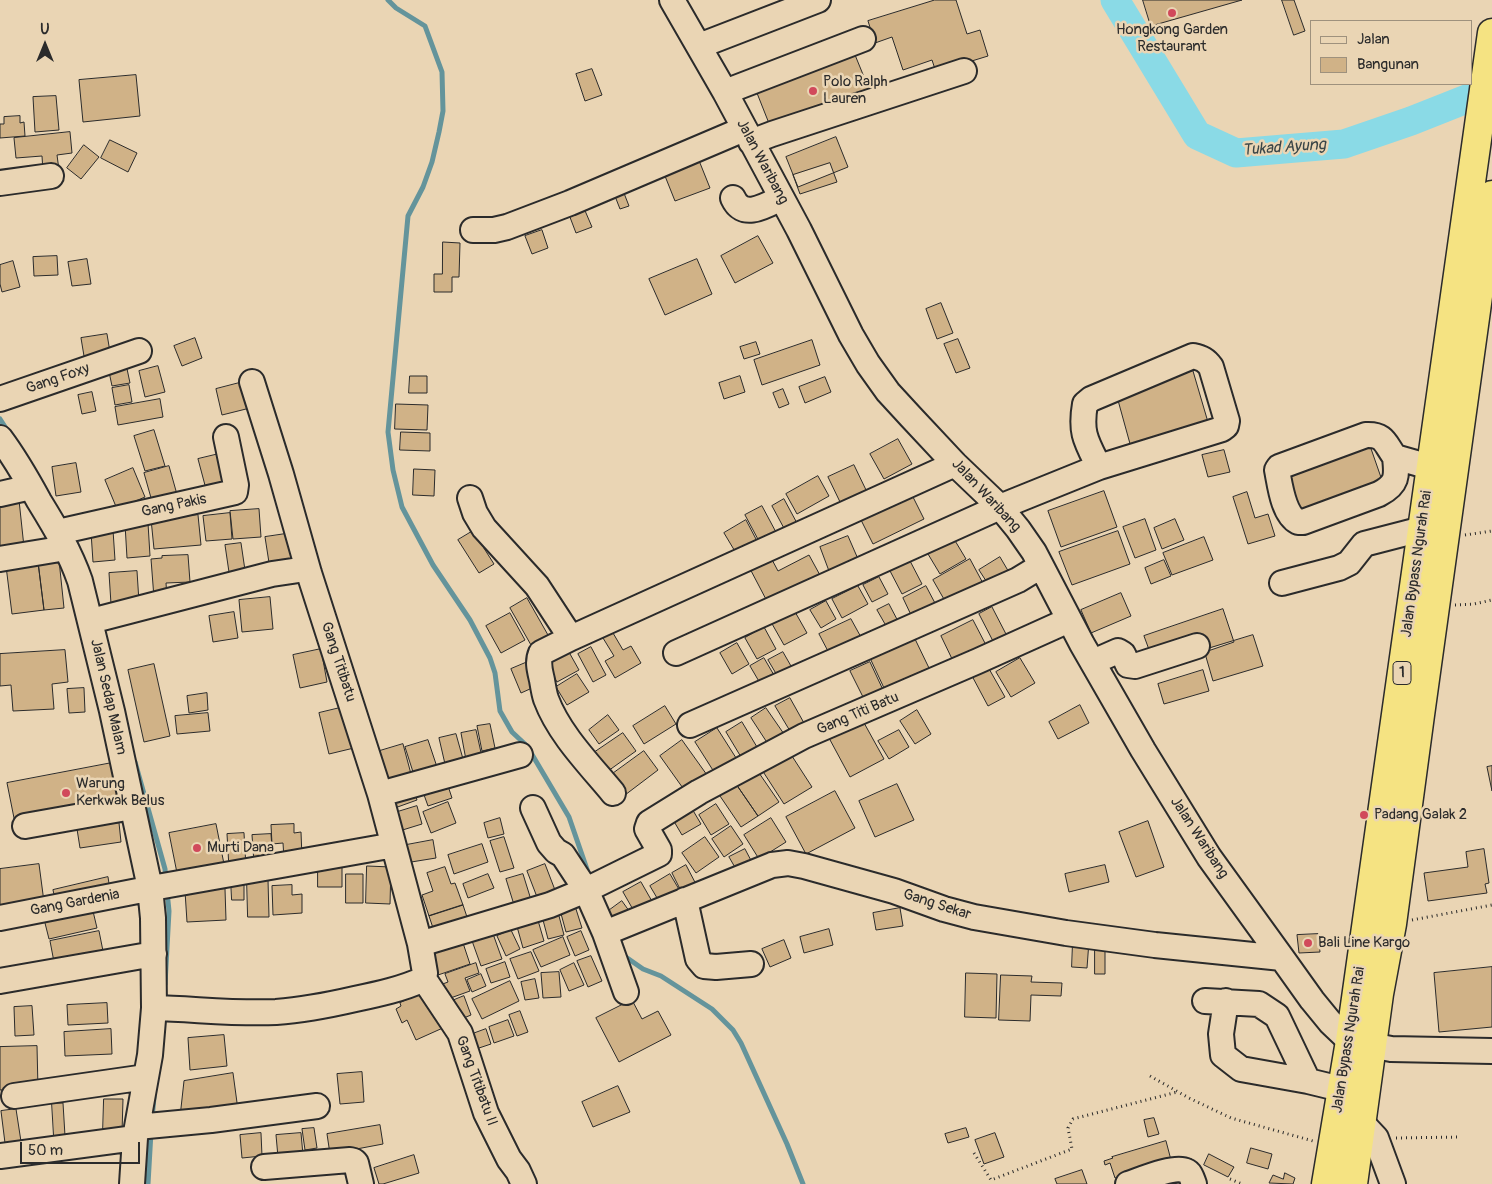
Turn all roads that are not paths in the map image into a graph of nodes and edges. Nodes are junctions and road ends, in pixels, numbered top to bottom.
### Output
1 (672, 0) edge
2 (818, 0) edge
3 (863, 39) dead end
4 (1491, 39) edge
5 (699, 46) junction
6 (964, 71) dead end
7 (725, 92) junction
8 (748, 136) junction
9 (51, 176) dead end
10 (0, 183) edge
11 (1492, 195) edge
12 (733, 198) dead end
13 (781, 198) junction
14 (473, 230) dead end
15 (139, 351) dead end
16 (252, 382) dead end
17 (0, 399) edge
18 (226, 437) dead end
19 (0, 438) edge
20 (1395, 457) junction
21 (955, 464) junction
22 (1099, 467) junction
23 (1430, 467) junction
24 (31, 487) junction
25 (0, 494) edge
26 (470, 498) dead end
27 (1000, 507) junction
28 (1422, 529) junction
29 (64, 535) junction
30 (0, 559) edge
31 (1041, 566) junction
32 (299, 570) dead end
33 (1282, 584) dead end
34 (97, 620) junction
35 (1069, 620) junction
36 (571, 638) junction
37 (1197, 646) dead end
38 (676, 653) dead end
39 (1093, 662) junction
40 (690, 724) dead end
41 (520, 755) dead end
42 (613, 793) dead end
43 (380, 794) junction
44 (132, 807) junction
45 (533, 808) dead end
46 (26, 826) dead end
47 (383, 847) dead end
48 (162, 886) junction
49 (592, 887) junction
50 (685, 900) junction
51 (0, 918) edge
52 (609, 931) junction
53 (420, 944) junction
54 (154, 954) junction
55 (1282, 958) junction
56 (751, 964) dead end
57 (424, 979) junction
58 (0, 981) edge
59 (626, 992) dead end
60 (162, 1008) junction
61 (1361, 1043) junction
62 (1492, 1051) edge
63 (146, 1077) junction
64 (1308, 1081) junction
65 (1341, 1089) junction
66 (14, 1096) dead end
67 (317, 1106) dead end
68 (1358, 1126) junction
69 (144, 1129) junction
70 (0, 1156) edge
71 (264, 1167) dead end
72 (132, 1184) edge
73 (361, 1184) edge
74 (524, 1184) edge
75 (1128, 1184) edge
76 (1194, 1184) edge
77 (1326, 1184) edge
78 (1353, 1184) edge
79 (1393, 1184) edge

1 - 5 street, Jalan Waribang
2 - 5 street
3 - 7 street
4 - 23 highway, Jalan Bypass Ngurah Rai / 1
5 - 7 street, Jalan Waribang
6 - 8 street
7 - 8 street, Jalan Waribang
8 - 13 street, Jalan Waribang
8 - 14 street
9 - 10 street
11 - 61 highway, Jalan Bypass Ngurah Rai / 1
12 - 13 street
13 - 21 street, Jalan Waribang
15 - 17 street, Gang Foxy
16 - 43 street, Gang Titibatu
18 - 29 street, Gang Pakis
19 - 24 street, Jalan Sedap Malam
20 - 20 street
20 - 23 street
21 - 27 street, Jalan Waribang
21 - 36 street
22 - 22 street
22 - 27 street
23 - 28 highway, Jalan Bypass Ngurah Rai / 1
24 - 25 street
24 - 29 street, Jalan Sedap Malam
26 - 36 street
27 - 31 street, Jalan Waribang
27 - 38 street
28 - 33 street
28 - 61 highway, Jalan Bypass Ngurah Rai / 1
29 - 30 street
29 - 34 street, Jalan Sedap Malam
31 - 35 street, Jalan Waribang
31 - 40 street
32 - 34 street
34 - 44 street, Jalan Sedap Malam
35 - 39 street, Jalan Waribang
35 - 49 street, Gang Titi Batu
36 - 42 street
37 - 39 street
39 - 55 street, Jalan Waribang
41 - 43 street
43 - 53 street, Gang Titibatu
44 - 46 street
44 - 48 street, Jalan Sedap Malam
45 - 49 street
47 - 48 street, Gang Gardenia
48 - 51 street, Gang Gardenia
48 - 54 street, Jalan Sedap Malam
49 - 52 street
49 - 53 street
50 - 52 street, Gang Sekar
50 - 55 street, Gang Sekar
50 - 56 street
52 - 59 street
53 - 57 street, Gang Titibatu
54 - 58 street
54 - 60 street, Jalan Sedap Malam
55 - 61 street, Jalan Waribang
57 - 60 street
57 - 74 street, Gang Titibatu II
60 - 63 street, Jalan Sedap Malam
61 - 62 street
61 - 65 highway, Jalan Bypass Ngurah Rai / 1
61 - 68 highway, Jalan Bypass Ngurah Rai / 1
63 - 66 street
63 - 69 street, Jalan Sedap Malam
64 - 64 street
64 - 65 street
65 - 68 highway, Jalan Bypass Ngurah Rai / 1
67 - 69 street
68 - 77 highway, Jalan Bypass Ngurah Rai / 1
68 - 78 highway, Jalan Bypass Ngurah Rai / 1
68 - 79 street
69 - 70 street
69 - 72 street, Jalan Sedap Malam
71 - 73 street
75 - 76 street

